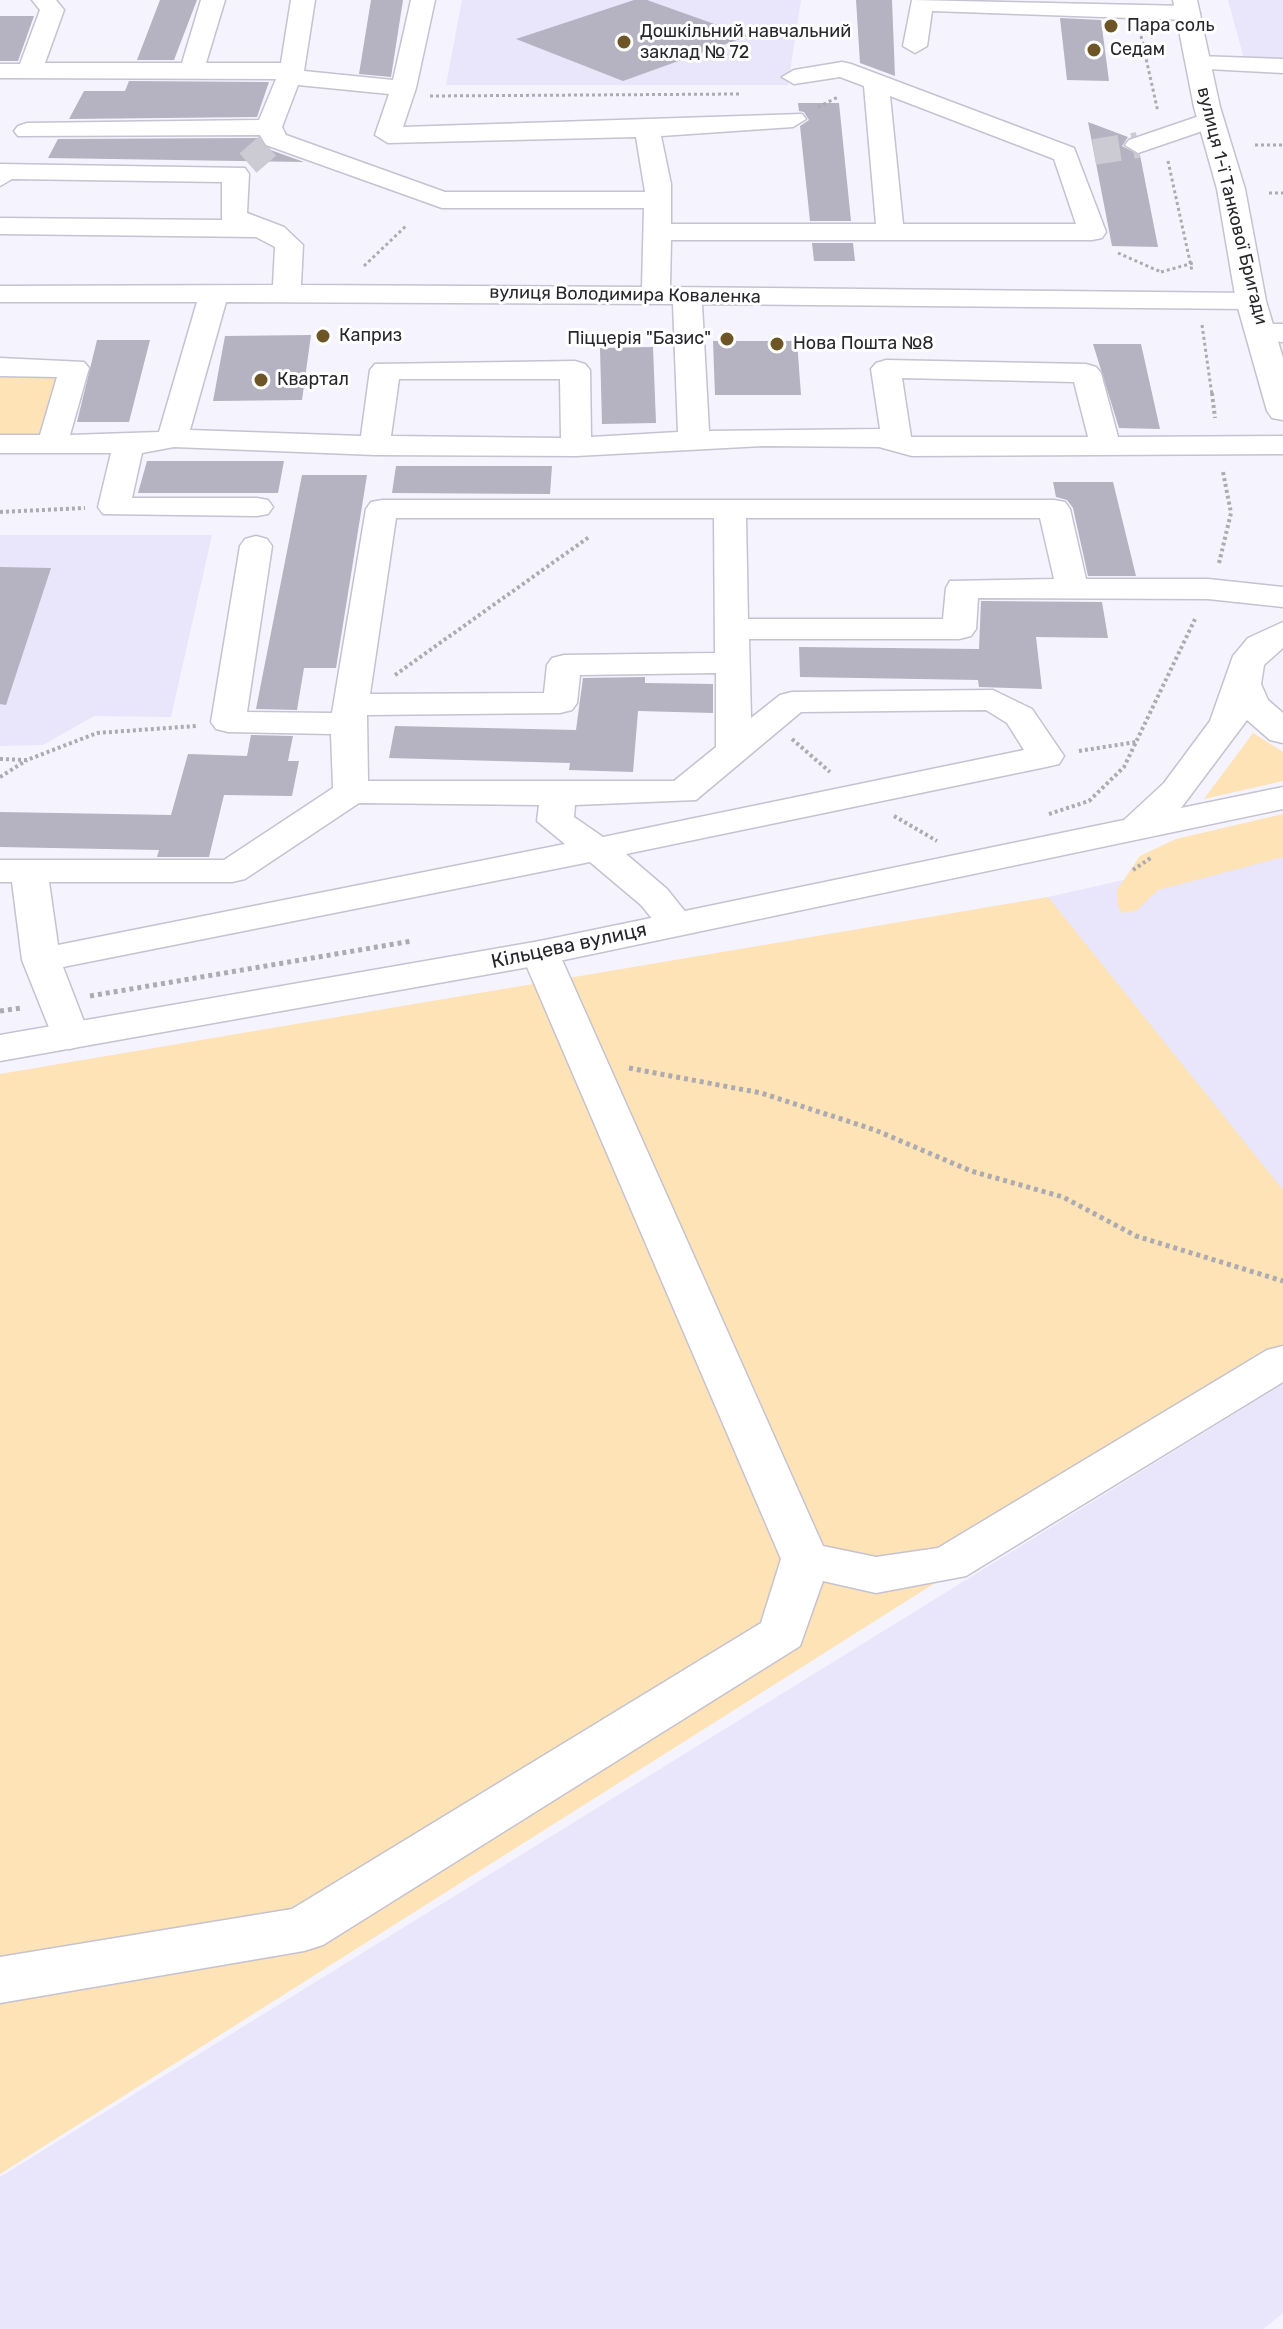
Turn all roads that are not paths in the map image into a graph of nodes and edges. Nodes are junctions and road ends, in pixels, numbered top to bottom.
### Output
1 (44, 0) edge
2 (213, 0) edge
3 (303, 0) edge
4 (423, 0) edge
5 (921, 2) edge
6 (1187, 6) edge
7 (915, 46) dead end
8 (1198, 63) junction
9 (1283, 66) edge
10 (192, 69) junction
11 (0, 71) edge
12 (30, 71) junction
13 (289, 74) junction
14 (794, 77) dead end
15 (876, 82) junction
16 (403, 92) junction
17 (793, 119) dead end
18 (1211, 120) junction
19 (647, 129) junction
20 (27, 131) dead end
21 (388, 135) junction
22 (272, 137) junction
23 (1138, 145) tunnel mouth
24 (1094, 152) tunnel mouth
25 (1065, 154) junction
26 (0, 178) edge
27 (658, 200) junction
28 (0, 226) edge
29 (256, 229) junction
30 (655, 232) junction
31 (890, 233) junction
32 (214, 293) junction
33 (286, 293) junction
34 (0, 294) edge
35 (656, 296) junction
36 (687, 296) junction
37 (1251, 301) junction
38 (1273, 333) edge
39 (0, 367) edge
40 (1283, 411) edge
41 (173, 438) junction
42 (53, 443) junction
43 (694, 443) junction
44 (897, 443) junction
45 (0, 444) edge
46 (129, 444) junction
47 (1283, 445) edge
48 (375, 446) junction
49 (576, 447) junction
50 (1106, 448) junction
51 (257, 507) dead end
52 (730, 509) junction
53 (256, 546) dead end
54 (1072, 587) junction
55 (1283, 598) edge
56 (1272, 640) edge
57 (732, 646) junction
58 (1243, 684) junction
59 (350, 715) junction
60 (1283, 732) edge
61 (734, 750) junction
62 (351, 792) junction
63 (558, 794) junction
64 (1283, 798) edge
65 (1136, 829) junction
66 (597, 849) junction
67 (15, 871) edge
68 (676, 924) junction
69 (540, 953) junction
70 (41, 960) junction
71 (64, 1019) junction
72 (0, 1048) edge
73 (1283, 1361) edge
74 (805, 1559) junction
75 (0, 1980) edge

1 - 12 street
2 - 10 street
3 - 13 street
4 - 16 street
5 - 6 street
5 - 7 street
6 - 8 main road, вулиця 1-ї Танкової Бригади
8 - 9 street
8 - 18 main road, вулиця 1-ї Танкової Бригади
10 - 12 street
10 - 13 street
11 - 12 street
13 - 16 street
13 - 22 street
14 - 15 street
15 - 25 street
15 - 31 street
16 - 21 street
17 - 19 street
18 - 23 street
18 - 37 main road, вулиця 1-ї Танкової Бригади
19 - 21 street
19 - 27 street
20 - 22 street
21 - 22 street
22 - 27 street
24 - 25 street
25 - 31 street
26 - 29 street
27 - 30 street
28 - 29 street
29 - 33 street
30 - 31 street
30 - 35 street
32 - 33 street, вулиця Володимира Коваленка
32 - 34 street, вулиця Володимира Коваленка
32 - 41 street
33 - 35 street, вулиця Володимира Коваленка
35 - 36 street, вулиця Володимира Коваленка
36 - 37 street, вулиця Володимира Коваленка
36 - 43 street
37 - 38 main road, вулиця 1-ї Танкової Бригади
38 - 40 main road, вулиця 1-ї Танкової Бригади
39 - 42 street
41 - 46 street
41 - 48 street
42 - 45 street
42 - 46 street
43 - 44 street
43 - 49 street
44 - 50 street
44 - 50 street
46 - 51 street
47 - 50 street
48 - 49 street
48 - 49 street
52 - 54 street
52 - 57 street
52 - 59 street
53 - 59 street
54 - 55 street
54 - 57 street
55 - 56 main road
56 - 58 main road
57 - 59 street
57 - 61 street
58 - 60 main road
58 - 65 main road
59 - 62 street
61 - 63 street
61 - 66 street
62 - 63 street
62 - 67 street
63 - 66 street
64 - 65 main road, Кільцева вулиця
65 - 68 main road, Кільцева вулиця
66 - 68 street
66 - 70 street
67 - 70 street
68 - 69 main road, Кільцева вулиця
69 - 71 main road, Кільцева вулиця
69 - 74 street
70 - 71 street
71 - 72 main road, Кільцева вулиця
73 - 74 street
74 - 75 street

